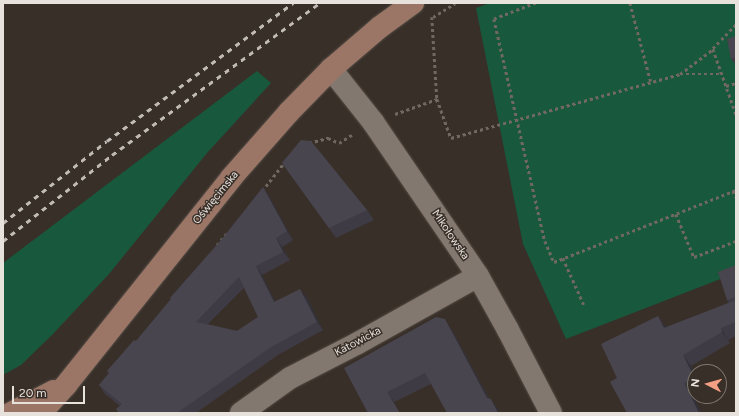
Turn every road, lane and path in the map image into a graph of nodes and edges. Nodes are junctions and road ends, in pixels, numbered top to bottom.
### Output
1 (413, 3) edge
2 (536, 3) edge
3 (630, 3) edge
4 (432, 17) dead end
5 (736, 25) edge
6 (712, 49) junction
7 (331, 69) junction
8 (680, 74) junction
9 (722, 74) junction
10 (651, 82) junction
11 (736, 83) edge
12 (726, 86) junction
13 (437, 99) junction
14 (736, 114) edge
15 (517, 119) junction
16 (373, 122) junction
17 (303, 146) edge
18 (286, 161) edge
19 (735, 190) edge
20 (261, 191) edge
21 (736, 197) edge
22 (676, 214) junction
23 (231, 228) edge
24 (736, 241) edge
25 (216, 246) edge
26 (564, 258) junction
27 (478, 276) junction
28 (584, 305) dead end
29 (66, 385) junction
30 (11, 413) edge
31 (41, 413) edge
32 (241, 413) edge
33 (551, 413) edge

1 - 7 main road, Oświęcimska
2 - 15 path
3 - 10 path
4 - 13 path
5 - 6 path
6 - 8 path
6 - 9 path
7 - 16 street, Mikołowska
7 - 29 main road, Oświęcimska
8 - 9 path
8 - 10 path
9 - 12 path
10 - 15 path
11 - 12 path
12 - 14 path
13 - 15 path
13 - 16 path
15 - 26 path
16 - 17 path
16 - 27 street, Mikołowska
18 - 20 path
19 - 21 path
19 - 22 path
22 - 24 path
22 - 26 path
23 - 25 path
26 - 28 path
27 - 32 street, Katowicka
27 - 33 street, Mikołowska
29 - 30 main road
29 - 31 main road, Oświęcimska

